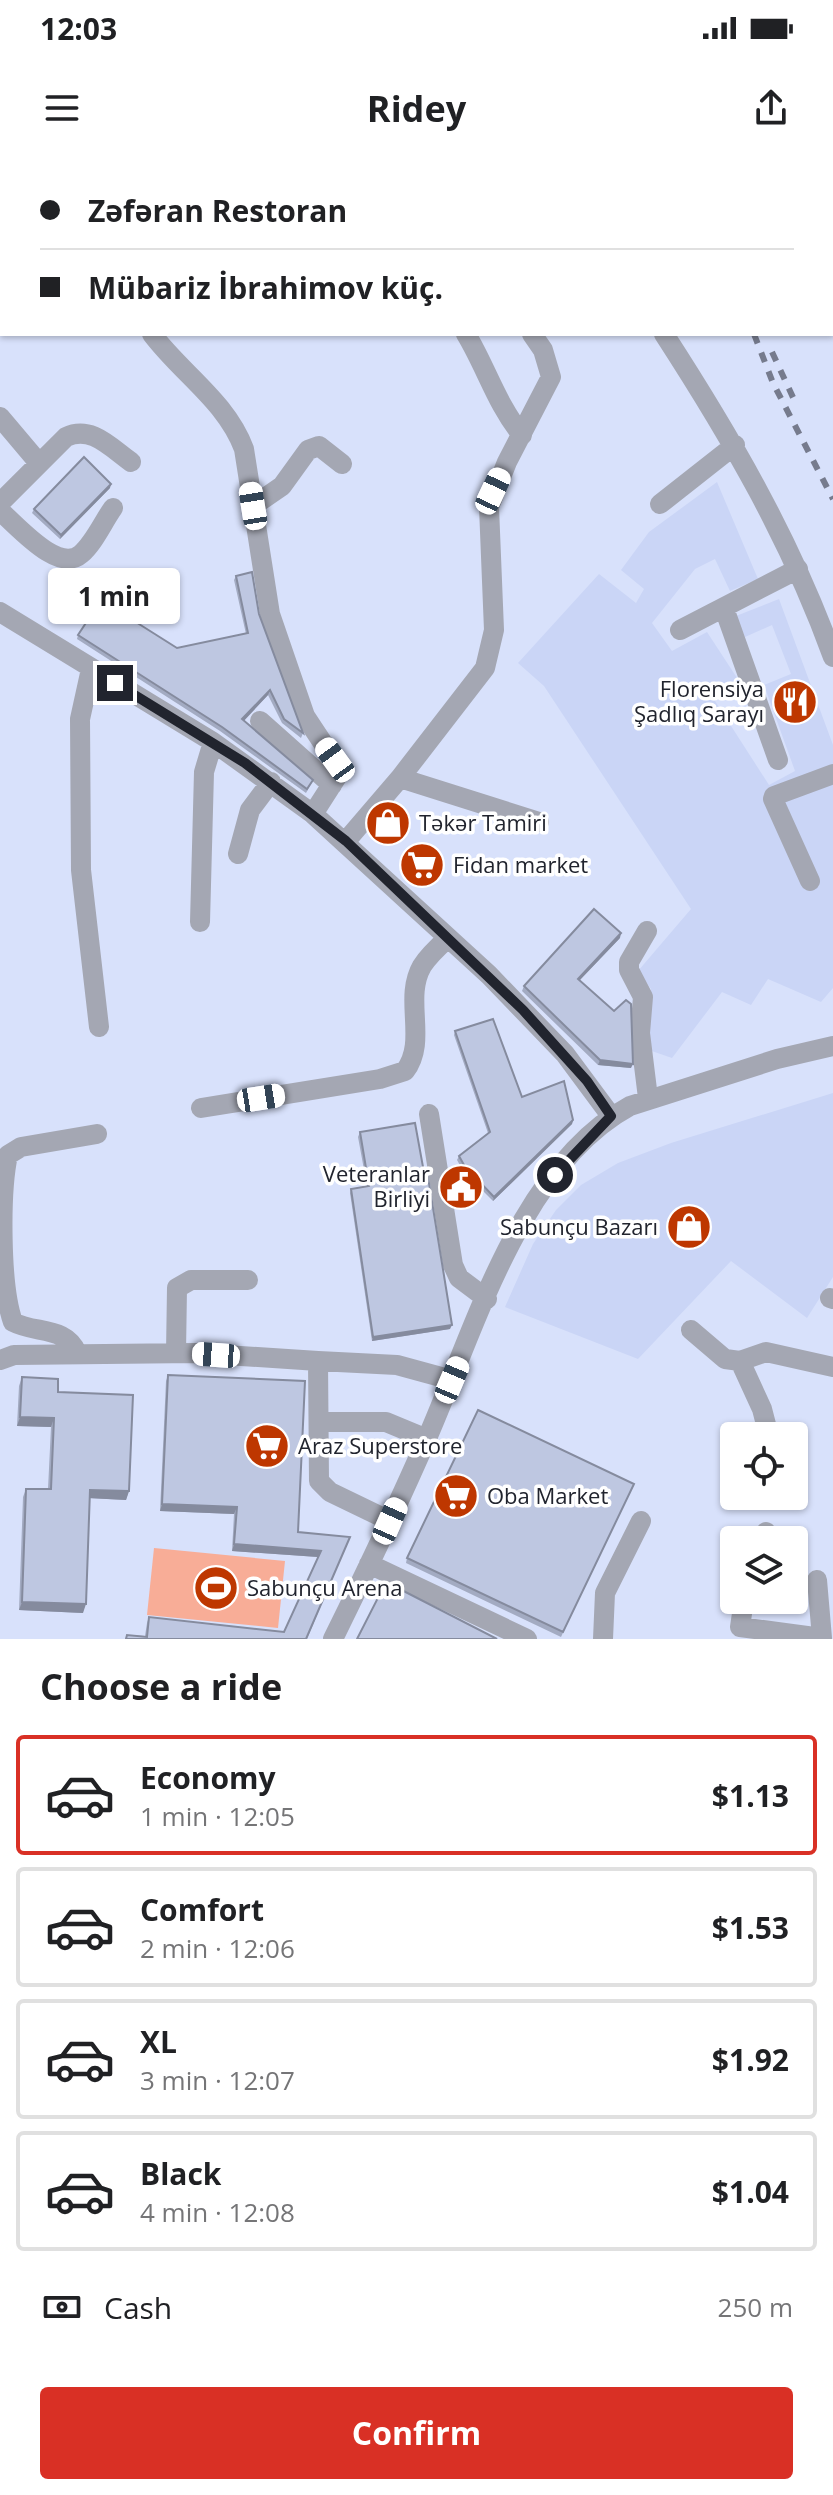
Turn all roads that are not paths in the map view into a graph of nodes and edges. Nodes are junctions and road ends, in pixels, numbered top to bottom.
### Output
1 (154, 336) edge
2 (467, 336) edge
3 (533, 336) edge
4 (665, 336) edge
5 (673, 336) edge
6 (683, 363) junction
7 (0, 417) edge
8 (522, 435) junction
9 (735, 445) junction
10 (38, 462) junction
11 (131, 462) dead end
12 (342, 464) dead end
13 (0, 503) edge
14 (660, 504) dead end
15 (253, 506) junction
16 (113, 508) dead end
17 (0, 511) edge
18 (798, 569) junction
19 (724, 608) junction
20 (0, 612) edge
21 (680, 630) dead end
22 (833, 657) edge
23 (91, 669) junction
24 (260, 721) dead end
25 (213, 742) junction
26 (778, 760) dead end
27 (833, 774) edge
28 (400, 778) junction
29 (271, 782) junction
30 (332, 785) junction
31 (313, 814) junction
32 (539, 822) dead end
33 (346, 841) junction
34 (238, 854) dead end
35 (810, 881) dead end
36 (200, 922) dead end
37 (647, 931) dead end
38 (448, 938) junction
39 (99, 1027) dead end
40 (833, 1046) edge
41 (648, 1098) junction
42 (201, 1108) dead end
43 (429, 1114) dead end
44 (611, 1116) junction
45 (97, 1134) dead end
46 (248, 1280) dead end
47 (487, 1299) junction
48 (691, 1330) dead end
49 (77, 1353) junction
50 (176, 1353) junction
51 (0, 1360) edge
52 (318, 1361) junction
53 (740, 1361) junction
54 (833, 1367) edge
55 (452, 1380) junction
56 (319, 1422) junction
57 (765, 1422) edge
58 (427, 1439) junction
59 (390, 1521) junction
60 (641, 1521) dead end
61 (369, 1564) junction
62 (817, 1580) dead end
63 (742, 1614) edge
64 (333, 1639) edge
65 (527, 1639) edge
66 (603, 1639) edge
67 (822, 1639) edge

1 - 15 street
2 - 8 street
3 - 8 street
4 - 6 street
5 - 6 street
6 - 9 street
7 - 10 street
8 - 28 street
9 - 14 street
9 - 18 street
10 - 11 street
10 - 13 street
12 - 15 street
15 - 30 street
16 - 17 street
18 - 19 street
18 - 22 street
19 - 21 street
19 - 26 street
20 - 23 street
23 - 25 street
23 - 39 street
24 - 30 street
25 - 29 street
25 - 36 street
27 - 35 street
28 - 32 street
28 - 33 street
29 - 31 street
29 - 34 street
30 - 31 street
31 - 33 street
33 - 38 street
37 - 41 street
38 - 42 street
38 - 44 street
40 - 41 street
41 - 44 street
43 - 47 street
44 - 47 street
45 - 49 street
46 - 50 street
47 - 55 street
48 - 53 street
49 - 50 street
49 - 51 street
50 - 52 street
52 - 55 street
52 - 56 street
53 - 54 street
53 - 57 street
55 - 58 street
56 - 58 street
56 - 59 street
58 - 59 street
59 - 61 street
60 - 66 street
61 - 64 street
61 - 65 street
62 - 67 street
63 - 67 street

